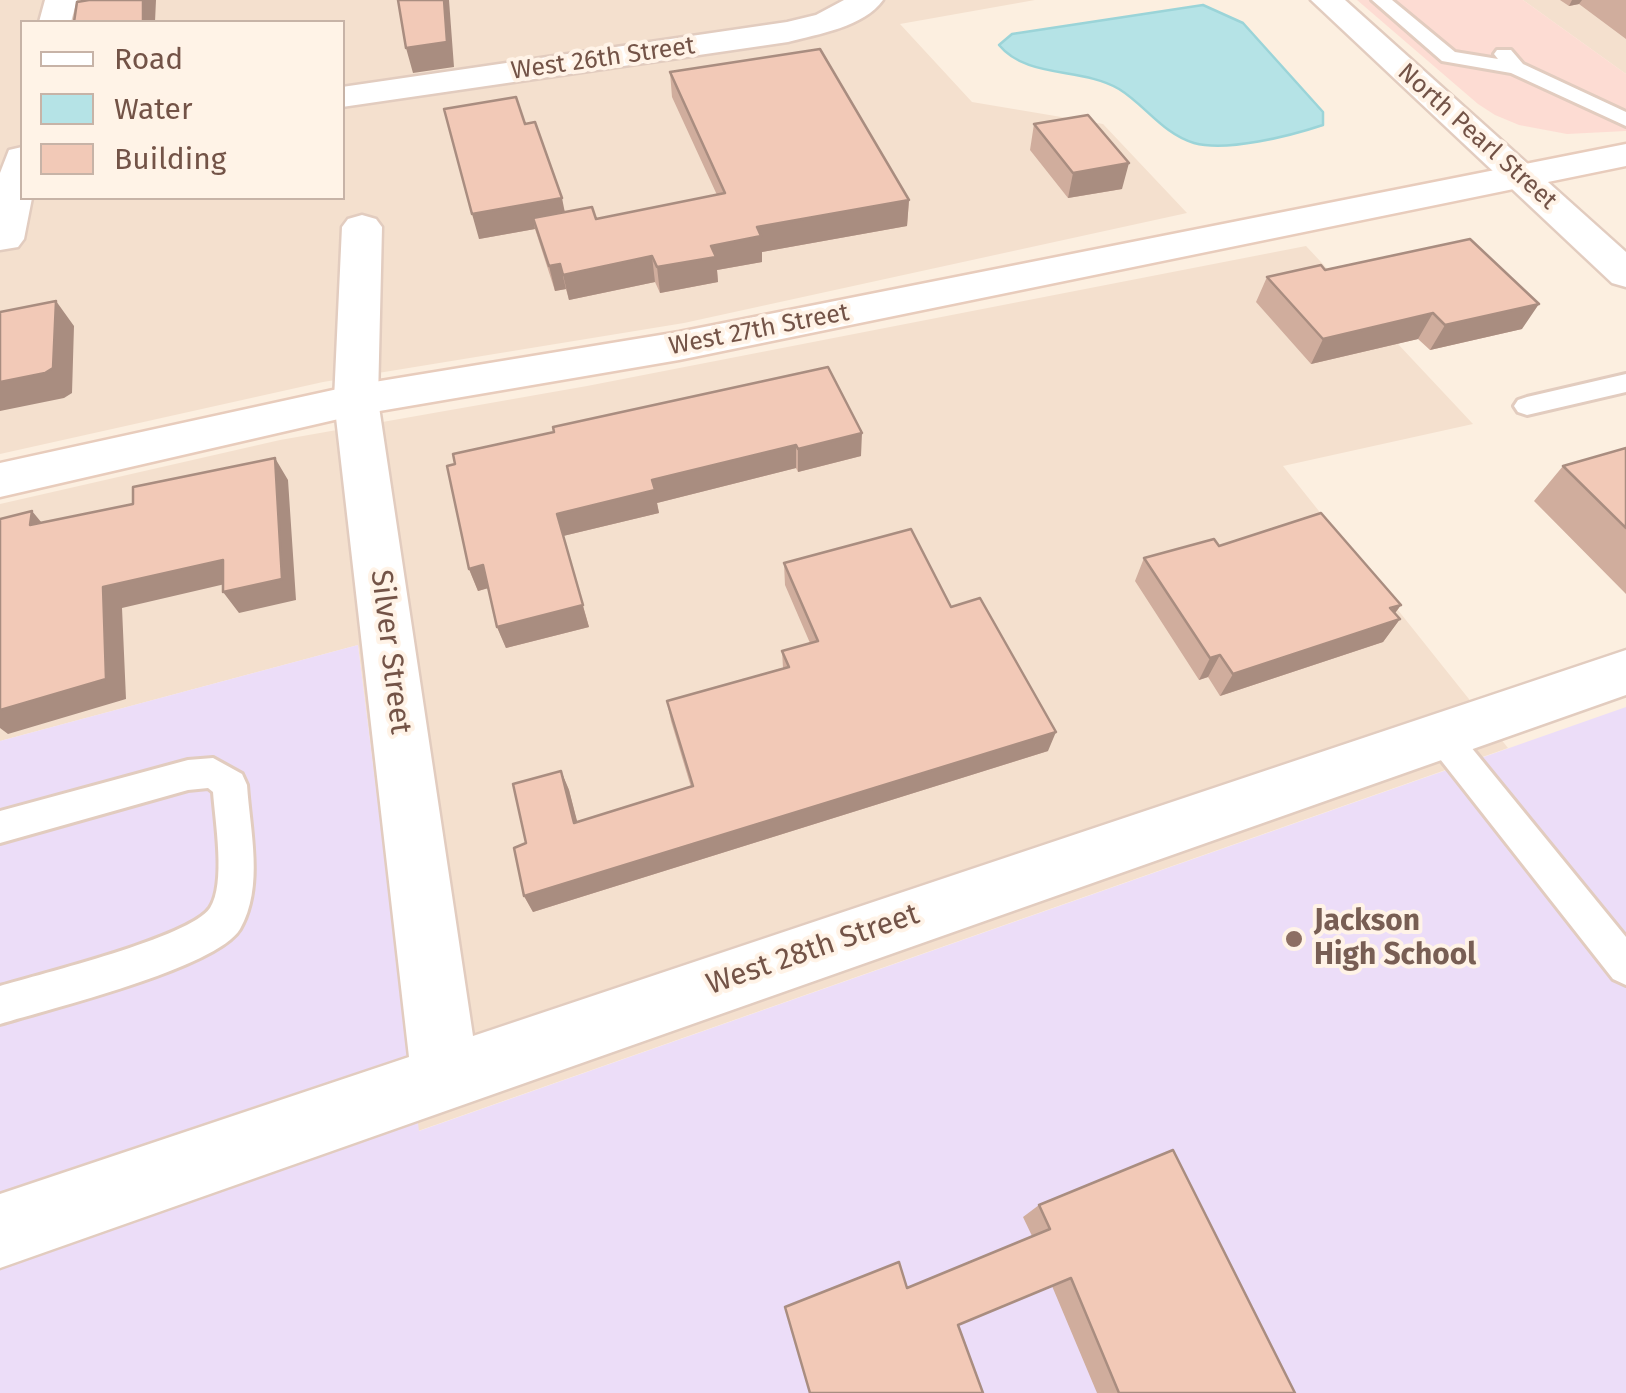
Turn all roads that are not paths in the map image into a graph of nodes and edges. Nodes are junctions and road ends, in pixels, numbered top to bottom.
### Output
1 (1327, 0) edge
2 (1381, 0) edge
3 (863, 4) edge
4 (1498, 46) dead end
5 (1516, 68) junction
6 (345, 97) edge
7 (1626, 120) edge
8 (1626, 156) edge
9 (20, 167) edge
10 (1518, 174) junction
11 (362, 226) dead end
12 (4, 239) dead end
13 (1626, 274) edge
14 (1626, 383) edge
15 (356, 400) junction
16 (1528, 406) dead end
17 (0, 480) edge
18 (1626, 672) edge
19 (1441, 735) junction
20 (0, 827) edge
21 (1626, 966) edge
22 (0, 1006) edge
23 (445, 1076) junction
24 (0, 1231) edge

1 - 10 street, North Pearl Street
2 - 5 lane
3 - 6 street, West 26th Street
4 - 5 lane
5 - 7 lane
8 - 10 street, West 27th Street
9 - 12 street
10 - 13 street, North Pearl Street
10 - 15 street, West 27th Street
11 - 15 street, Silver Street
14 - 16 lane
15 - 17 street, West 27th Street
15 - 23 street, Silver Street
18 - 19 street, West 28th Street
19 - 21 lane
19 - 23 street, West 28th Street
20 - 22 lane
23 - 24 street, West 28th Street

